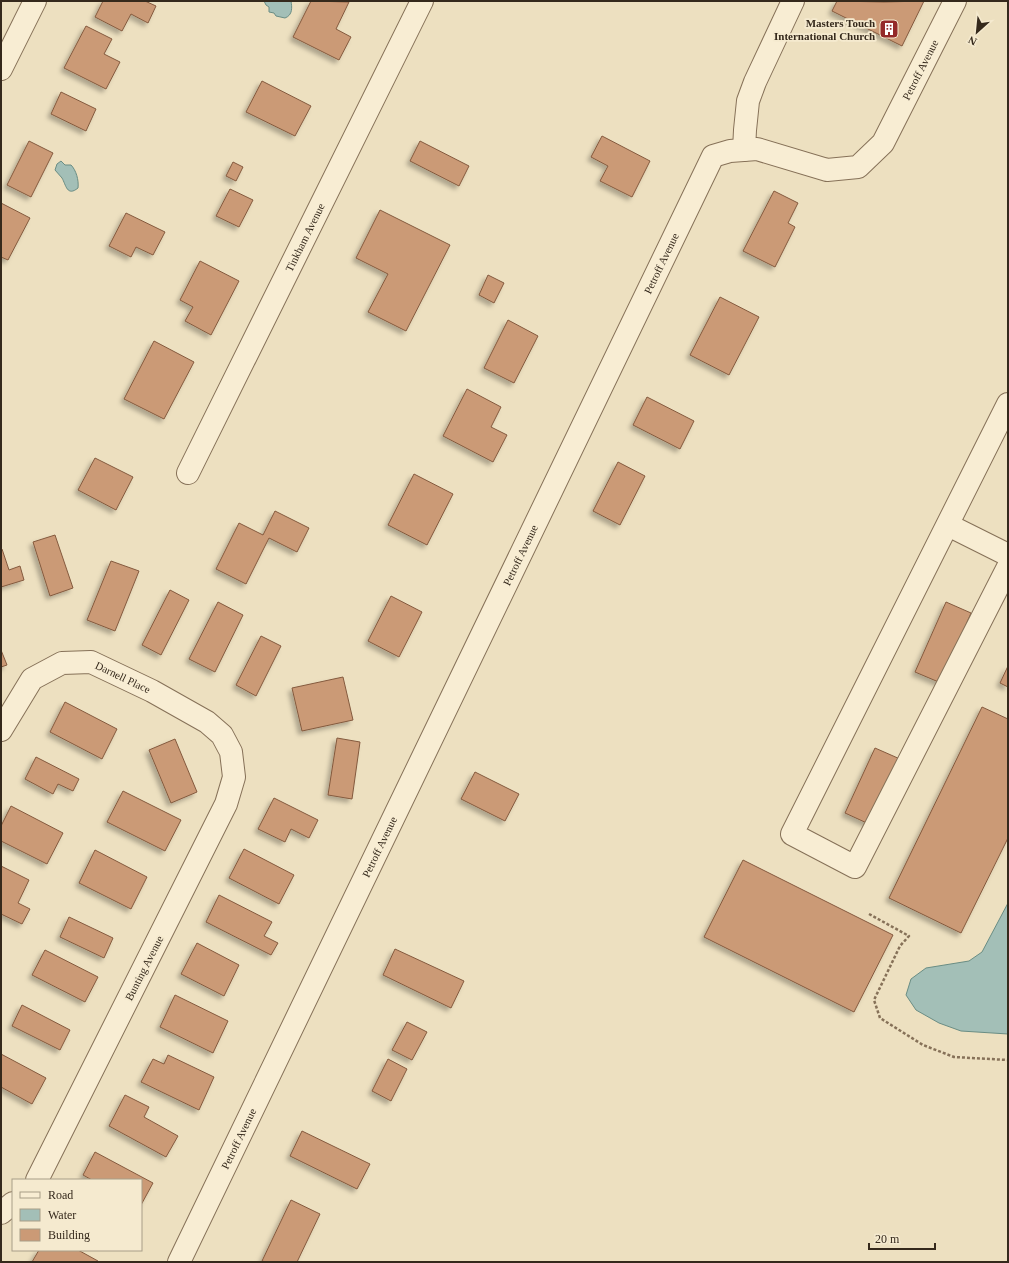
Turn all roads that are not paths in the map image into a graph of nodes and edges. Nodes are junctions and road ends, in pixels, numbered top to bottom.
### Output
1 (35, 1) edge
2 (422, 1) edge
3 (793, 1) edge
4 (955, 1) edge
5 (1, 69) edge
6 (744, 150) junction
7 (1008, 404) edge
8 (188, 473) dead end
9 (948, 525) junction
10 (1008, 555) edge
11 (1008, 567) edge
12 (1, 730) edge
13 (231, 752) joint
14 (38, 1179) edge
15 (12, 1204) edge
16 (1, 1213) edge
17 (179, 1262) edge

1 - 5 street
2 - 8 street, Tinkham Avenue
3 - 6 street
4 - 6 street, Petroff Avenue
6 - 17 street, Petroff Avenue
7 - 9 street
9 - 10 street
9 - 11 street
12 - 13 street, Darnell Place
13 - 14 street, Bunting Avenue
15 - 16 street

